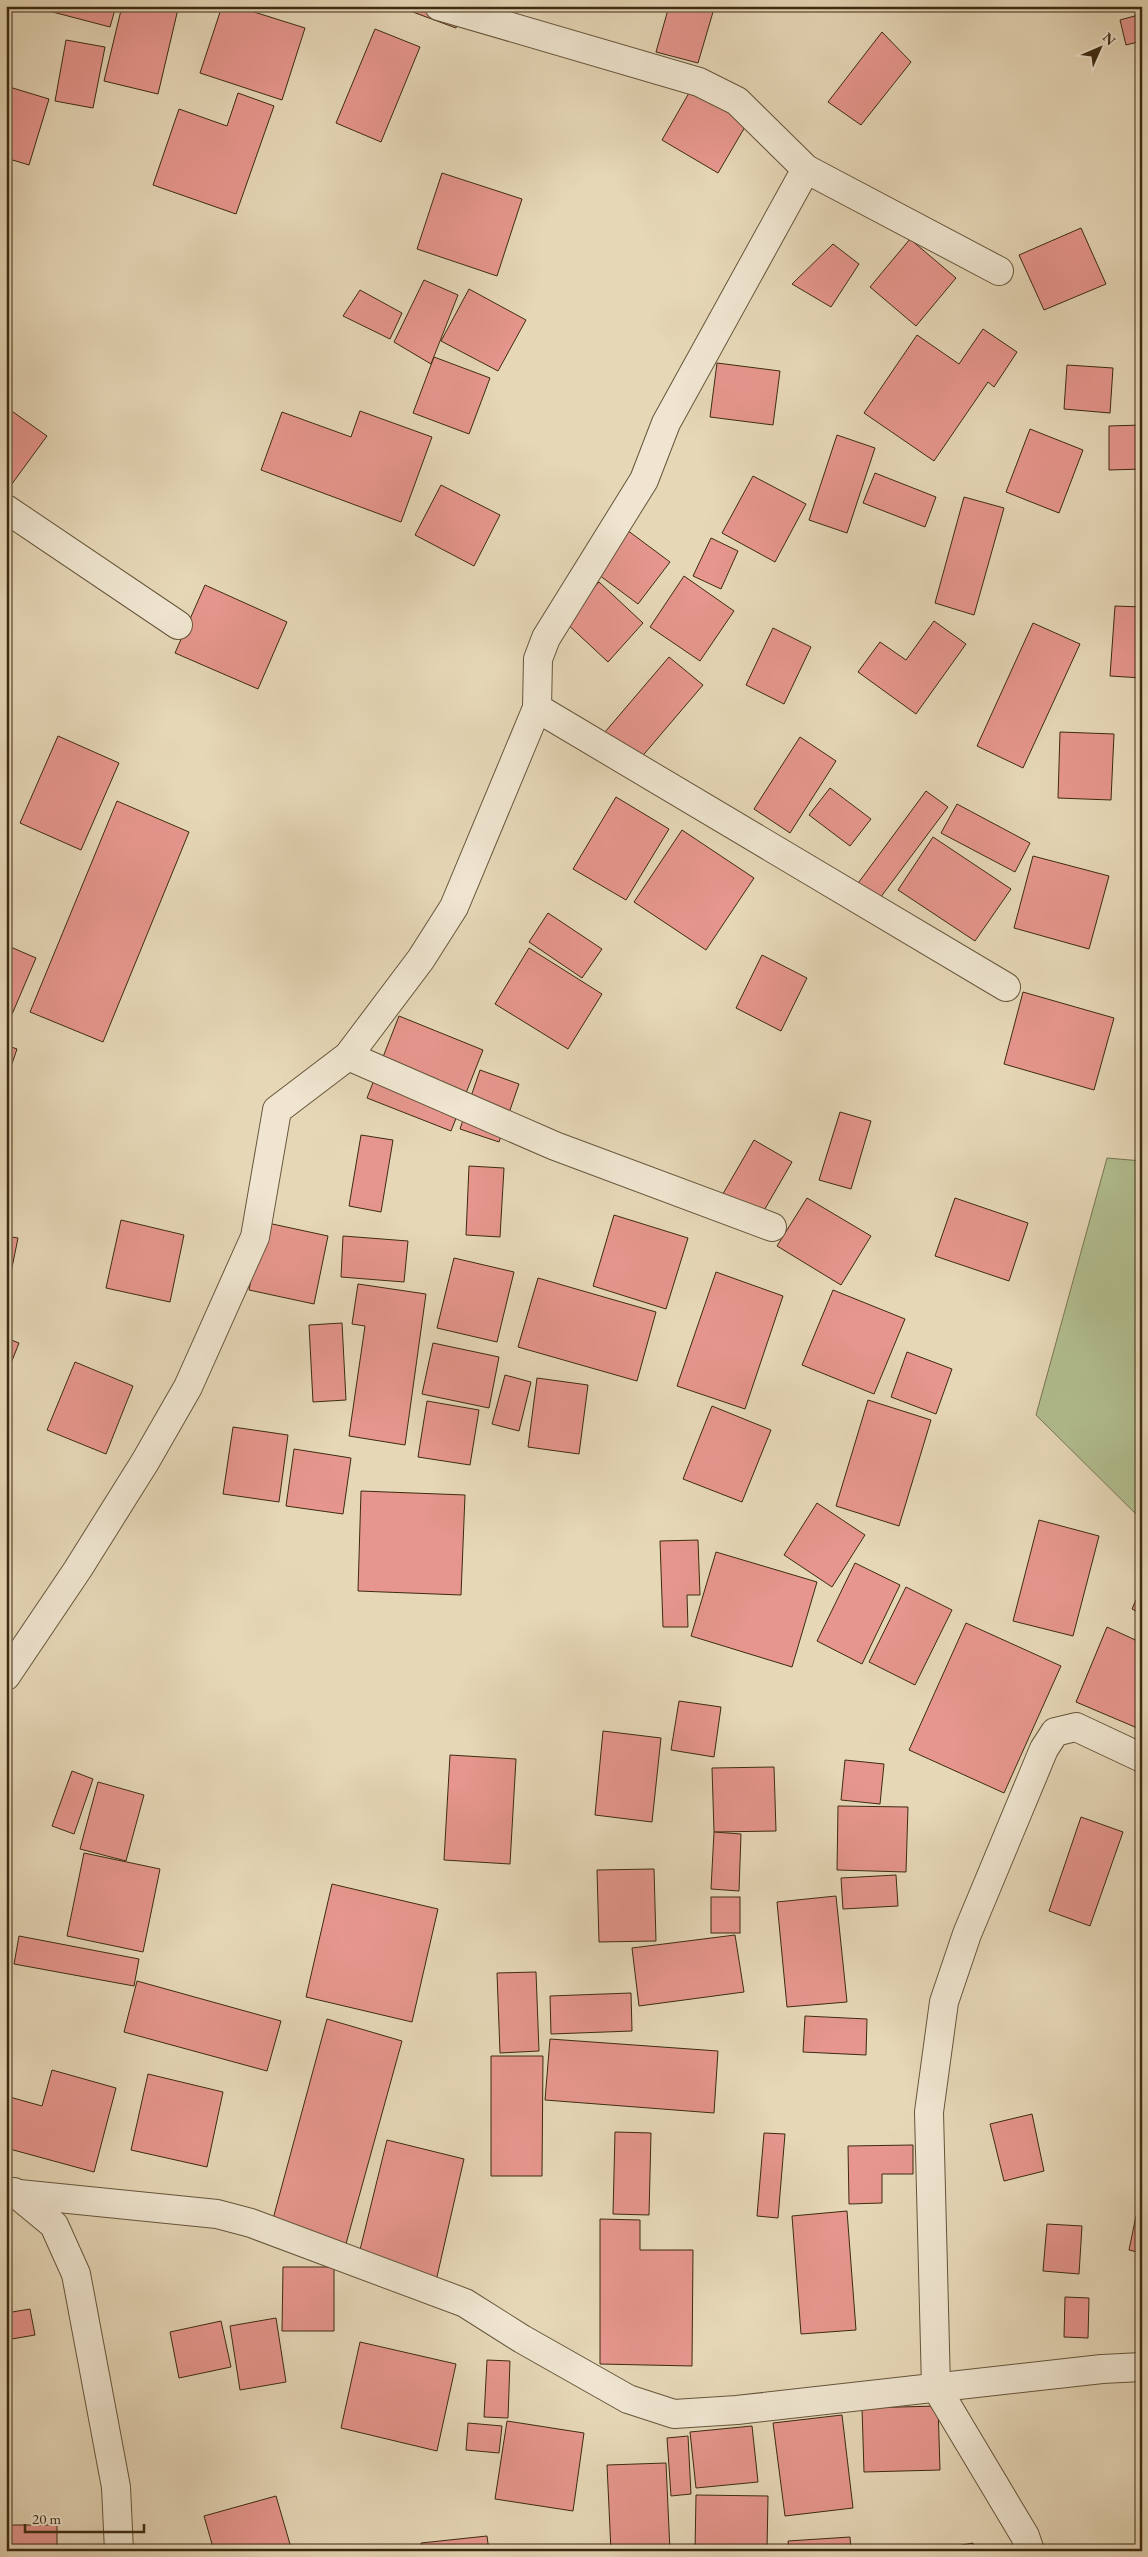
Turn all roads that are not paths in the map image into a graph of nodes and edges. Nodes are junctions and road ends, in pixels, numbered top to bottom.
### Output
1 (439, 6) edge
2 (806, 169) junction
3 (998, 271) dead end
4 (6, 509) edge
5 (178, 625) dead end
6 (537, 708) junction
7 (1006, 987) dead end
8 (348, 1056) junction
9 (772, 1227) dead end
10 (6, 1676) edge
11 (1142, 1758) edge
12 (12, 2191) edge
13 (1142, 2367) edge
14 (936, 2387) junction
15 (120, 2551) edge
16 (1030, 2551) edge

1 - 2 street
2 - 3 street
2 - 6 street
4 - 5 street
6 - 7 street
6 - 8 street
8 - 9 street
8 - 10 street
11 - 14 street
12 - 14 street
12 - 15 street
13 - 14 street
14 - 16 street

